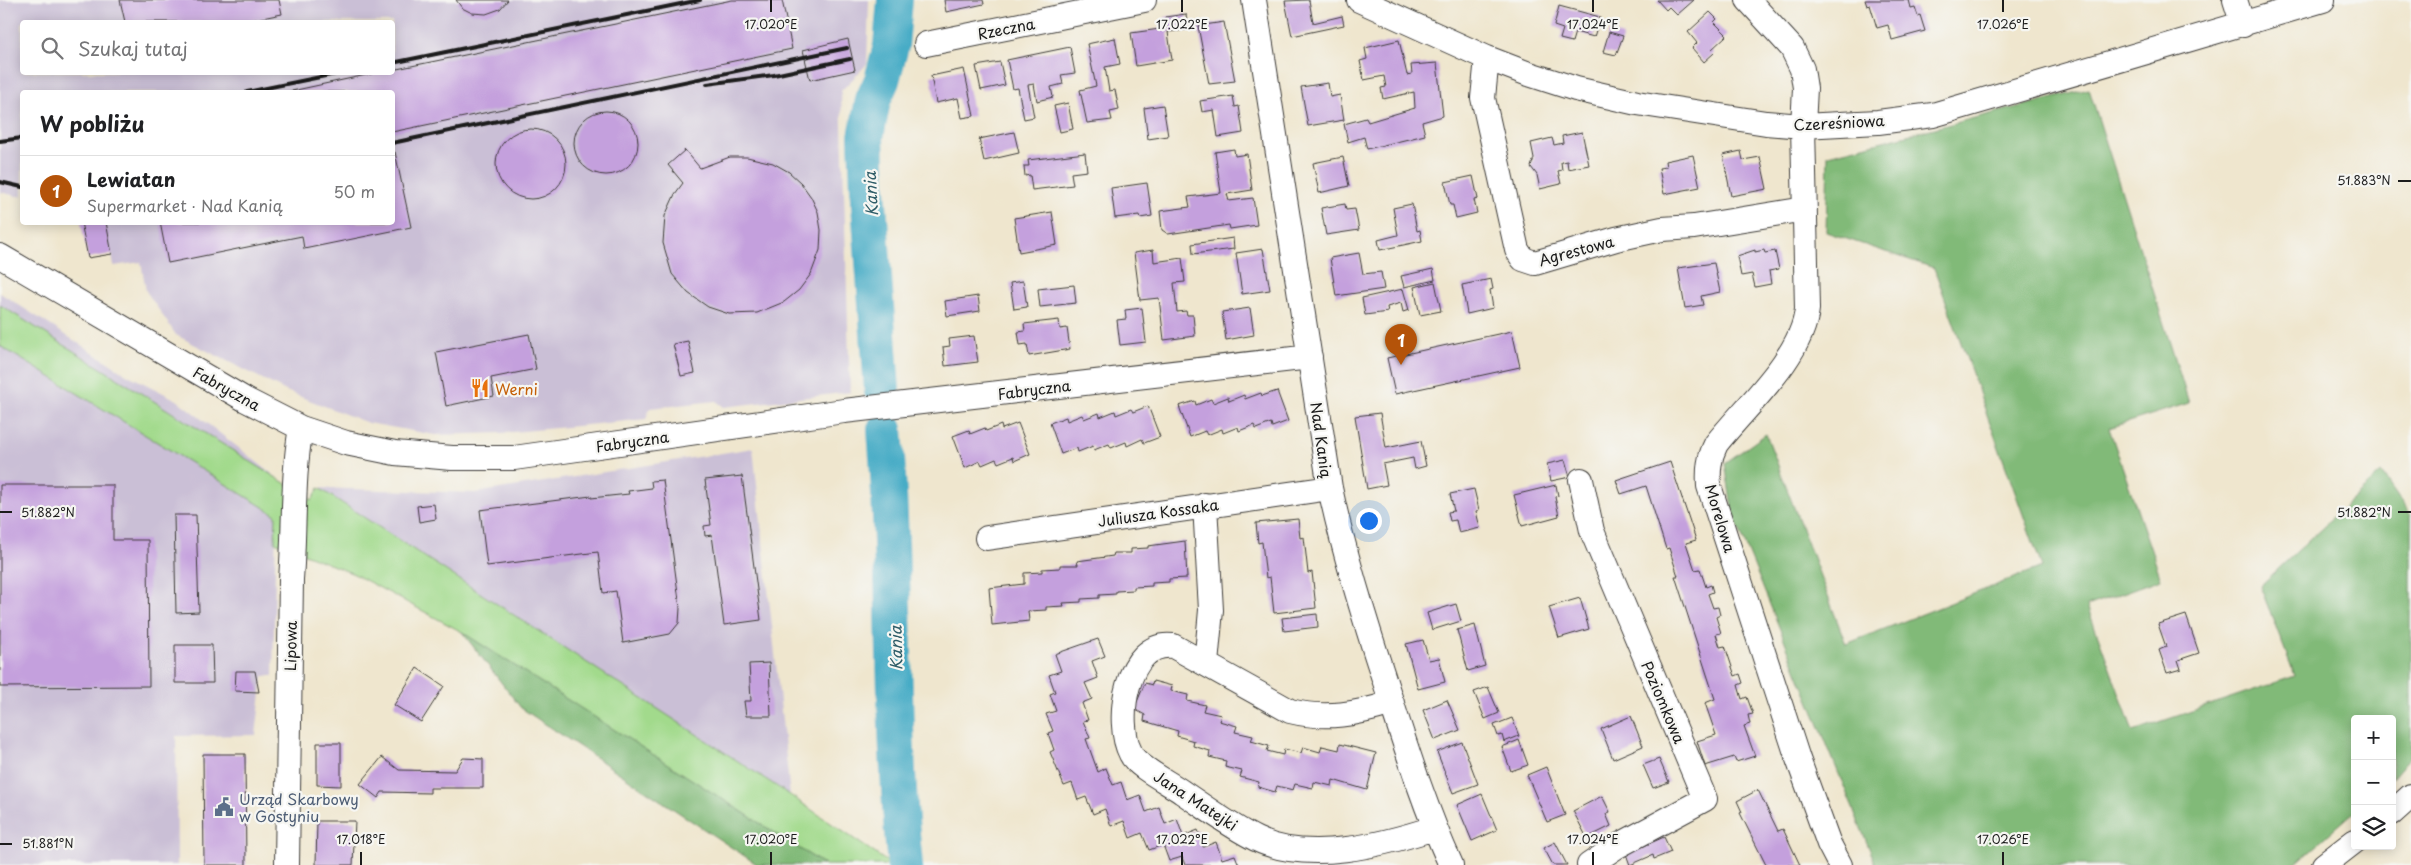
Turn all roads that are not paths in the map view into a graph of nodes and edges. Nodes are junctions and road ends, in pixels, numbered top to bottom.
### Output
1 (1144, 0) edge
2 (1254, 0) edge
3 (1359, 0) edge
4 (1748, 0) edge
5 (2235, 0) edge
6 (2322, 0) edge
7 (2243, 25) junction
8 (926, 44) dead end
9 (1487, 58) junction
10 (1803, 126) junction
11 (1805, 209) junction
12 (0, 256) edge
13 (1310, 357) junction
14 (301, 428) junction
15 (1581, 480) dead end
16 (1330, 488) junction
17 (1205, 505) junction
18 (987, 538) dead end
19 (1206, 664) junction
20 (1392, 703) junction
21 (2411, 796) edge
22 (2396, 809) edge
23 (1434, 828) junction
24 (2351, 844) edge
25 (1330, 858) edge
26 (287, 865) edge
27 (1451, 865) edge
28 (1589, 865) edge
29 (1840, 865) edge
30 (2324, 865) edge

1 - 8 street, Rzeczna
2 - 13 street, Nad Kanią
3 - 9 street, Czereśniowa
4 - 10 street, Morelowa
5 - 7 street
6 - 7 street, Czereśniowa
7 - 10 street, Czereśniowa
9 - 10 street, Czereśniowa
9 - 11 street, Agrestowa
10 - 11 street, Morelowa
11 - 29 street, Morelowa
12 - 14 street, Fabryczna
13 - 14 street, Fabryczna
13 - 16 street, Nad Kanią
14 - 26 street, Lipowa
15 - 28 street, Poziomkowa
16 - 17 street, Juliusza Kossaka
16 - 20 street, Nad Kanią
17 - 18 street, Juliusza Kossaka
17 - 19 street
19 - 20 street, Jana Matejki
19 - 25 street, Jana Matejki
20 - 23 street, Nad Kanią
21 - 22 street
23 - 25 street, Jana Matejki
23 - 27 street, Nad Kanią
24 - 30 street

